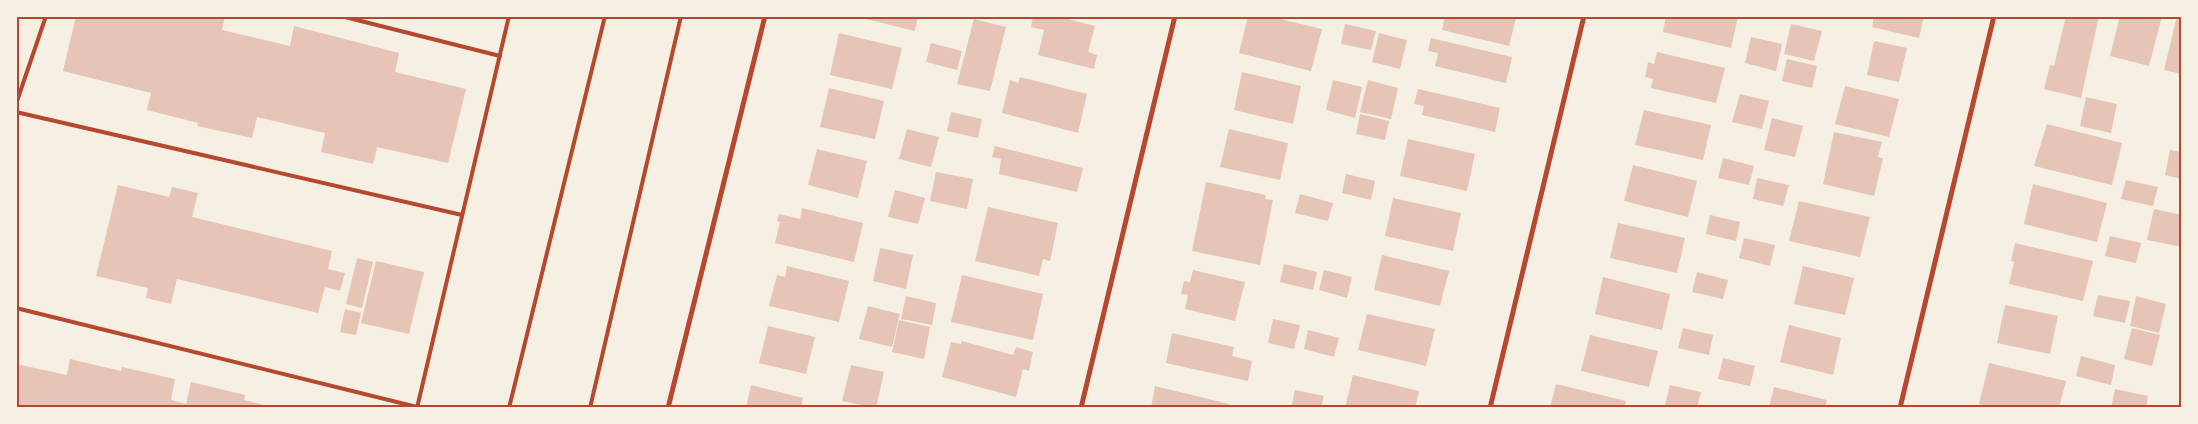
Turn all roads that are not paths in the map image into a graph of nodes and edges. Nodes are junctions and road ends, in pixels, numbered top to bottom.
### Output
1 (46, 16) edge
2 (342, 16) edge
3 (509, 16) edge
4 (604, 16) edge
5 (681, 16) edge
6 (766, 16) edge
7 (1174, 16) edge
8 (1584, 16) edge
9 (1994, 16) edge
10 (500, 56) junction
11 (16, 104) edge
12 (16, 112) edge
13 (462, 215) junction
14 (16, 308) edge
15 (417, 407) edge
16 (509, 408) edge
17 (590, 408) edge
18 (668, 408) edge
19 (1081, 408) edge
20 (1490, 408) edge
21 (1900, 408) edge

1 - 11 lane
2 - 10 lane
3 - 10 lane
4 - 16 lane
5 - 17 lane
6 - 18 street
7 - 19 street
8 - 20 street
9 - 21 street
10 - 13 lane
12 - 13 lane
13 - 15 lane
14 - 15 lane

